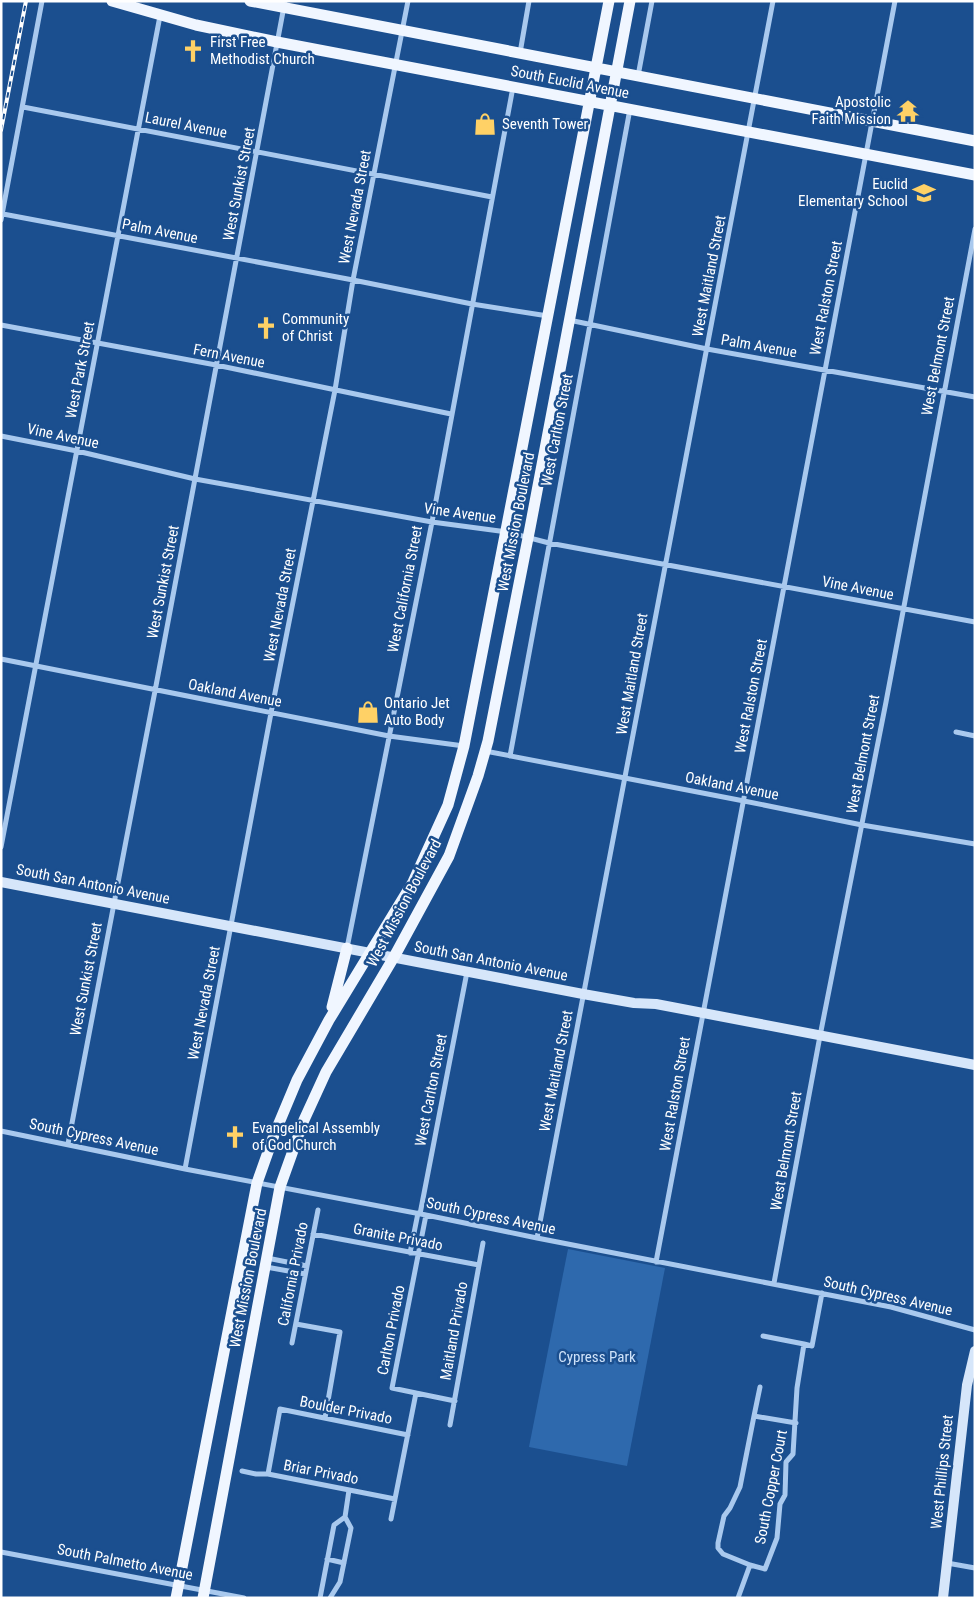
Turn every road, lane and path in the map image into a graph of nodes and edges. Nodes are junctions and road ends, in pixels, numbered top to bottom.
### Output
1 (112, 1) edge
2 (250, 1) edge
3 (408, 1) edge
4 (529, 1) edge
5 (609, 1) edge
6 (630, 1) edge
7 (652, 1) edge
8 (773, 1) edge
9 (895, 1) edge
10 (41, 4) edge
11 (284, 4) edge
12 (160, 16) junction
13 (402, 30) junction
14 (278, 42) junction
15 (520, 54) junction
16 (395, 64) junction
17 (596, 68) junction
18 (616, 72) junction
19 (638, 76) junction
20 (514, 87) junction
21 (756, 100) junction
22 (590, 101) junction
23 (610, 105) junction
24 (23, 106) junction
25 (631, 109) junction
26 (873, 122) junction
27 (140, 129) junction
28 (749, 131) junction
29 (975, 141) edge
30 (258, 152) junction
31 (867, 153) junction
32 (375, 173) junction
33 (975, 175) edge
34 (492, 197) junction
35 (2, 214) junction
36 (1, 220) edge
37 (975, 228) edge
38 (118, 236) junction
39 (237, 259) junction
40 (353, 280) junction
41 (472, 304) junction
42 (548, 316) junction
43 (569, 320) junction
44 (1, 325) edge
45 (590, 325) junction
46 (98, 344) junction
47 (707, 349) junction
48 (216, 365) junction
49 (825, 370) junction
50 (335, 390) junction
51 (944, 391) junction
52 (975, 397) edge
53 (451, 414) junction
54 (1, 436) edge
55 (77, 451) junction
56 (195, 479) junction
57 (314, 500) junction
58 (432, 522) junction
59 (507, 532) junction
60 (528, 538) junction
61 (549, 543) junction
62 (665, 565) junction
63 (785, 587) junction
64 (903, 610) junction
65 (975, 622) edge
66 (1, 659) edge
67 (36, 666) junction
68 (155, 690) junction
69 (272, 713) junction
70 (956, 732) dead end
71 (389, 736) junction
72 (975, 736) edge
73 (464, 746) junction
74 (485, 751) junction
75 (510, 756) junction
76 (626, 779) junction
77 (744, 800) junction
78 (862, 825) junction
79 (975, 844) edge
80 (1, 847) edge
81 (1, 882) edge
82 (113, 902) junction
83 (231, 926) junction
84 (347, 948) junction
85 (370, 952) junction
86 (394, 957) junction
87 (467, 972) junction
88 (583, 994) junction
89 (702, 1013) junction
90 (329, 1020) junction
91 (820, 1036) junction
92 (975, 1065) edge
93 (1, 1130) edge
94 (68, 1144) junction
95 (185, 1169) junction
96 (257, 1183) junction
97 (280, 1187) junction
98 (318, 1210) dead end
99 (421, 1214) junction
100 (313, 1234) junction
101 (537, 1238) junction
102 (483, 1243) dead end
103 (410, 1253) junction
104 (418, 1254) junction
105 (656, 1262) junction
106 (266, 1263) junction
107 (307, 1266) junction
108 (479, 1266) junction
109 (305, 1274) junction
110 (774, 1283) junction
111 (822, 1293) junction
112 (296, 1324) junction
113 (975, 1330) edge
114 (762, 1336) dead end
115 (292, 1343) dead end
116 (804, 1344) junction
117 (975, 1351) edge
118 (760, 1387) dead end
119 (416, 1392) junction
120 (454, 1400) junction
121 (754, 1416) junction
122 (325, 1418) junction
123 (796, 1423) junction
124 (450, 1425) dead end
125 (408, 1435) junction
126 (242, 1471) dead end
127 (268, 1474) junction
128 (350, 1490) junction
129 (395, 1499) junction
130 (345, 1517) junction
131 (391, 1519) dead end
132 (1, 1552) edge
133 (327, 1559) junction
134 (344, 1563) junction
135 (947, 1563) junction
136 (750, 1566) junction
137 (975, 1568) edge
138 (178, 1585) junction
139 (204, 1594) edge
140 (176, 1598) edge
141 (244, 1598) edge
142 (320, 1598) edge
143 (330, 1598) edge
144 (738, 1598) edge
145 (943, 1598) edge

1 - 12 main road, South Euclid Avenue
2 - 11 main road, South Euclid Avenue
3 - 13 street, West Nevada Street
4 - 15 street
5 - 17 main road, West Mission Boulevard
6 - 18 main road, West Mission Boulevard
7 - 19 street
8 - 21 street, West Maitland Street
9 - 26 street, West Ralston Street
10 - 24 street
11 - 13 main road, South Euclid Avenue
11 - 14 street, West Sunkist Street
12 - 14 main road, South Euclid Avenue
12 - 27 street, West Park Street
13 - 15 main road, South Euclid Avenue
13 - 16 street, West Nevada Street
14 - 16 main road, South Euclid Avenue
14 - 30 street, West Sunkist Street
15 - 17 main road, South Euclid Avenue
16 - 20 main road, South Euclid Avenue
16 - 32 street, West Nevada Street
17 - 18 main road, South Euclid Avenue
17 - 22 main road, West Mission Boulevard
18 - 19 main road, South Euclid Avenue
18 - 23 main road, West Mission Boulevard
19 - 21 main road, South Euclid Avenue
20 - 22 main road, South Euclid Avenue
20 - 34 street, West California Street
21 - 26 main road, South Euclid Avenue
21 - 28 street, West Maitland Street
22 - 23 main road, South Euclid Avenue
22 - 42 main road, West Mission Boulevard
23 - 25 main road, South Euclid Avenue
23 - 43 main road, West Mission Boulevard
24 - 27 street, Laurel Avenue
24 - 35 street
25 - 28 main road, South Euclid Avenue
25 - 45 street, West Carlton Street
26 - 29 main road, South Euclid Avenue
26 - 31 street, West Ralston Street
27 - 30 street, Laurel Avenue
27 - 38 street, West Park Street
28 - 31 main road, South Euclid Avenue
28 - 47 street, West Maitland Street
30 - 32 street, Laurel Avenue
30 - 39 street, West Sunkist Street
31 - 33 main road, South Euclid Avenue
31 - 49 street, West Ralston Street
32 - 34 street, Laurel Avenue
32 - 40 street, West Nevada Street
34 - 41 street, West California Street
35 - 36 street
35 - 38 street, Palm Avenue
37 - 51 street, West Belmont Street
38 - 39 street, Palm Avenue
38 - 46 street, West Park Street
39 - 40 street, Palm Avenue
39 - 48 street, West Sunkist Street
40 - 41 street, Palm Avenue
40 - 50 street, West Nevada Street
41 - 42 street, Palm Avenue
41 - 53 street, West California Street
42 - 59 main road, West Mission Boulevard
43 - 45 street, Palm Avenue
43 - 60 main road, West Mission Boulevard
44 - 46 street, Fern Avenue
45 - 47 street, Palm Avenue
45 - 61 street, West Carlton Street
46 - 48 street, Fern Avenue
46 - 55 street, West Park Street
47 - 49 street, Palm Avenue
47 - 62 street, West Maitland Street
48 - 50 street, Fern Avenue
48 - 56 street, West Sunkist Street
49 - 51 street, Palm Avenue
49 - 63 street, West Ralston Street
50 - 53 street, Fern Avenue
50 - 57 street, West Nevada Street
51 - 52 street, Palm Avenue
51 - 64 street, West Belmont Street
53 - 58 street, West California Street
54 - 55 street, Vine Avenue
55 - 56 street, Vine Avenue
55 - 67 street, West Park Street
56 - 57 street, Vine Avenue
56 - 68 street, West Sunkist Street
57 - 58 street, Vine Avenue
57 - 69 street, West Nevada Street
58 - 59 street, Vine Avenue
58 - 71 street, West California Street
59 - 60 street, Vine Avenue
59 - 73 main road, West Mission Boulevard
60 - 61 street, Vine Avenue
60 - 74 main road, West Mission Boulevard
61 - 62 street, Vine Avenue
61 - 75 street, West Carlton Street
62 - 63 street, Vine Avenue
62 - 76 street, West Maitland Street
63 - 64 street, Vine Avenue
63 - 77 street, West Ralston Street
64 - 65 street, Vine Avenue
64 - 78 street, West Belmont Street
66 - 67 street, Oakland Avenue
67 - 68 street, Oakland Avenue
67 - 80 street, West Park Street
68 - 69 street, Oakland Avenue
68 - 82 street, West Sunkist Street
69 - 71 street, Oakland Avenue
69 - 83 street, West Nevada Street
70 - 72 street
71 - 73 street, Oakland Avenue
71 - 84 street, West California Street
73 - 85 main road, West Mission Boulevard
74 - 75 street, Oakland Avenue
74 - 86 main road, West Mission Boulevard
75 - 76 street, Oakland Avenue
76 - 77 street, Oakland Avenue
76 - 88 street, West Maitland Street
77 - 78 street, Oakland Avenue
77 - 89 street, West Ralston Street
78 - 79 street, Oakland Avenue
78 - 91 street, West Belmont Street
81 - 82 street, South San Antonio Avenue
82 - 83 street, South San Antonio Avenue
82 - 94 street, West Sunkist Street
83 - 84 street, South San Antonio Avenue
83 - 95 street, West Nevada Street
84 - 85 street, South San Antonio Avenue
84 - 90 main road
85 - 86 street, South San Antonio Avenue
85 - 90 main road, West Mission Boulevard
86 - 87 street, South San Antonio Avenue
86 - 97 main road, West Mission Boulevard
87 - 88 street, South San Antonio Avenue
87 - 99 street, West Carlton Street
88 - 89 street, South San Antonio Avenue
88 - 101 street, West Maitland Street
89 - 91 street, South San Antonio Avenue
89 - 105 street, West Ralston Street
90 - 96 main road, West Mission Boulevard
91 - 92 street, South San Antonio Avenue
91 - 110 street, West Belmont Street
93 - 94 street, South Cypress Avenue
94 - 95 street, South Cypress Avenue
95 - 96 street, South Cypress Avenue
96 - 97 street, South Cypress Avenue
96 - 138 main road, West Mission Boulevard
97 - 99 street, South Cypress Avenue
97 - 106 main road, West Mission Boulevard
98 - 100 street, California Privado
99 - 101 street, South Cypress Avenue
99 - 103 street
99 - 104 street, Carlton Privado
100 - 103 street, Granite Privado
100 - 107 street, California Privado
101 - 105 street, South Cypress Avenue
102 - 108 street, Maitland Privado
103 - 104 street, Granite Privado
104 - 108 street, Granite Privado
104 - 119 street, Carlton Privado
105 - 110 street, South Cypress Avenue
106 - 107 street
106 - 109 street
106 - 139 main road, West Mission Boulevard
107 - 109 street, California Privado
108 - 120 street, Maitland Privado
109 - 112 street, California Privado
110 - 111 street, South Cypress Avenue
111 - 113 street, South Cypress Avenue
111 - 116 street, South Copper Court
112 - 115 street, California Privado
112 - 122 street
114 - 116 street
116 - 123 street, South Copper Court
117 - 135 street, West Phillips Street
118 - 121 street, South Copper Court
119 - 120 street
119 - 125 street
120 - 124 street, Maitland Privado
121 - 123 street, South Copper Court
121 - 136 street, South Copper Court
122 - 125 street, Boulder Privado
122 - 127 street, Boulder Privado
123 - 136 street, South Copper Court
125 - 129 street
126 - 127 street, Briar Privado
127 - 128 street, Briar Privado
128 - 129 street, Briar Privado
128 - 130 street
129 - 131 street
130 - 133 street
130 - 134 street
132 - 138 street, South Palmetto Avenue
133 - 134 street
133 - 142 street
134 - 143 street
135 - 137 street
135 - 145 street, West Phillips Street
136 - 144 street
138 - 139 street, South Palmetto Avenue
138 - 140 main road, West Mission Boulevard
139 - 141 street, South Palmetto Avenue

